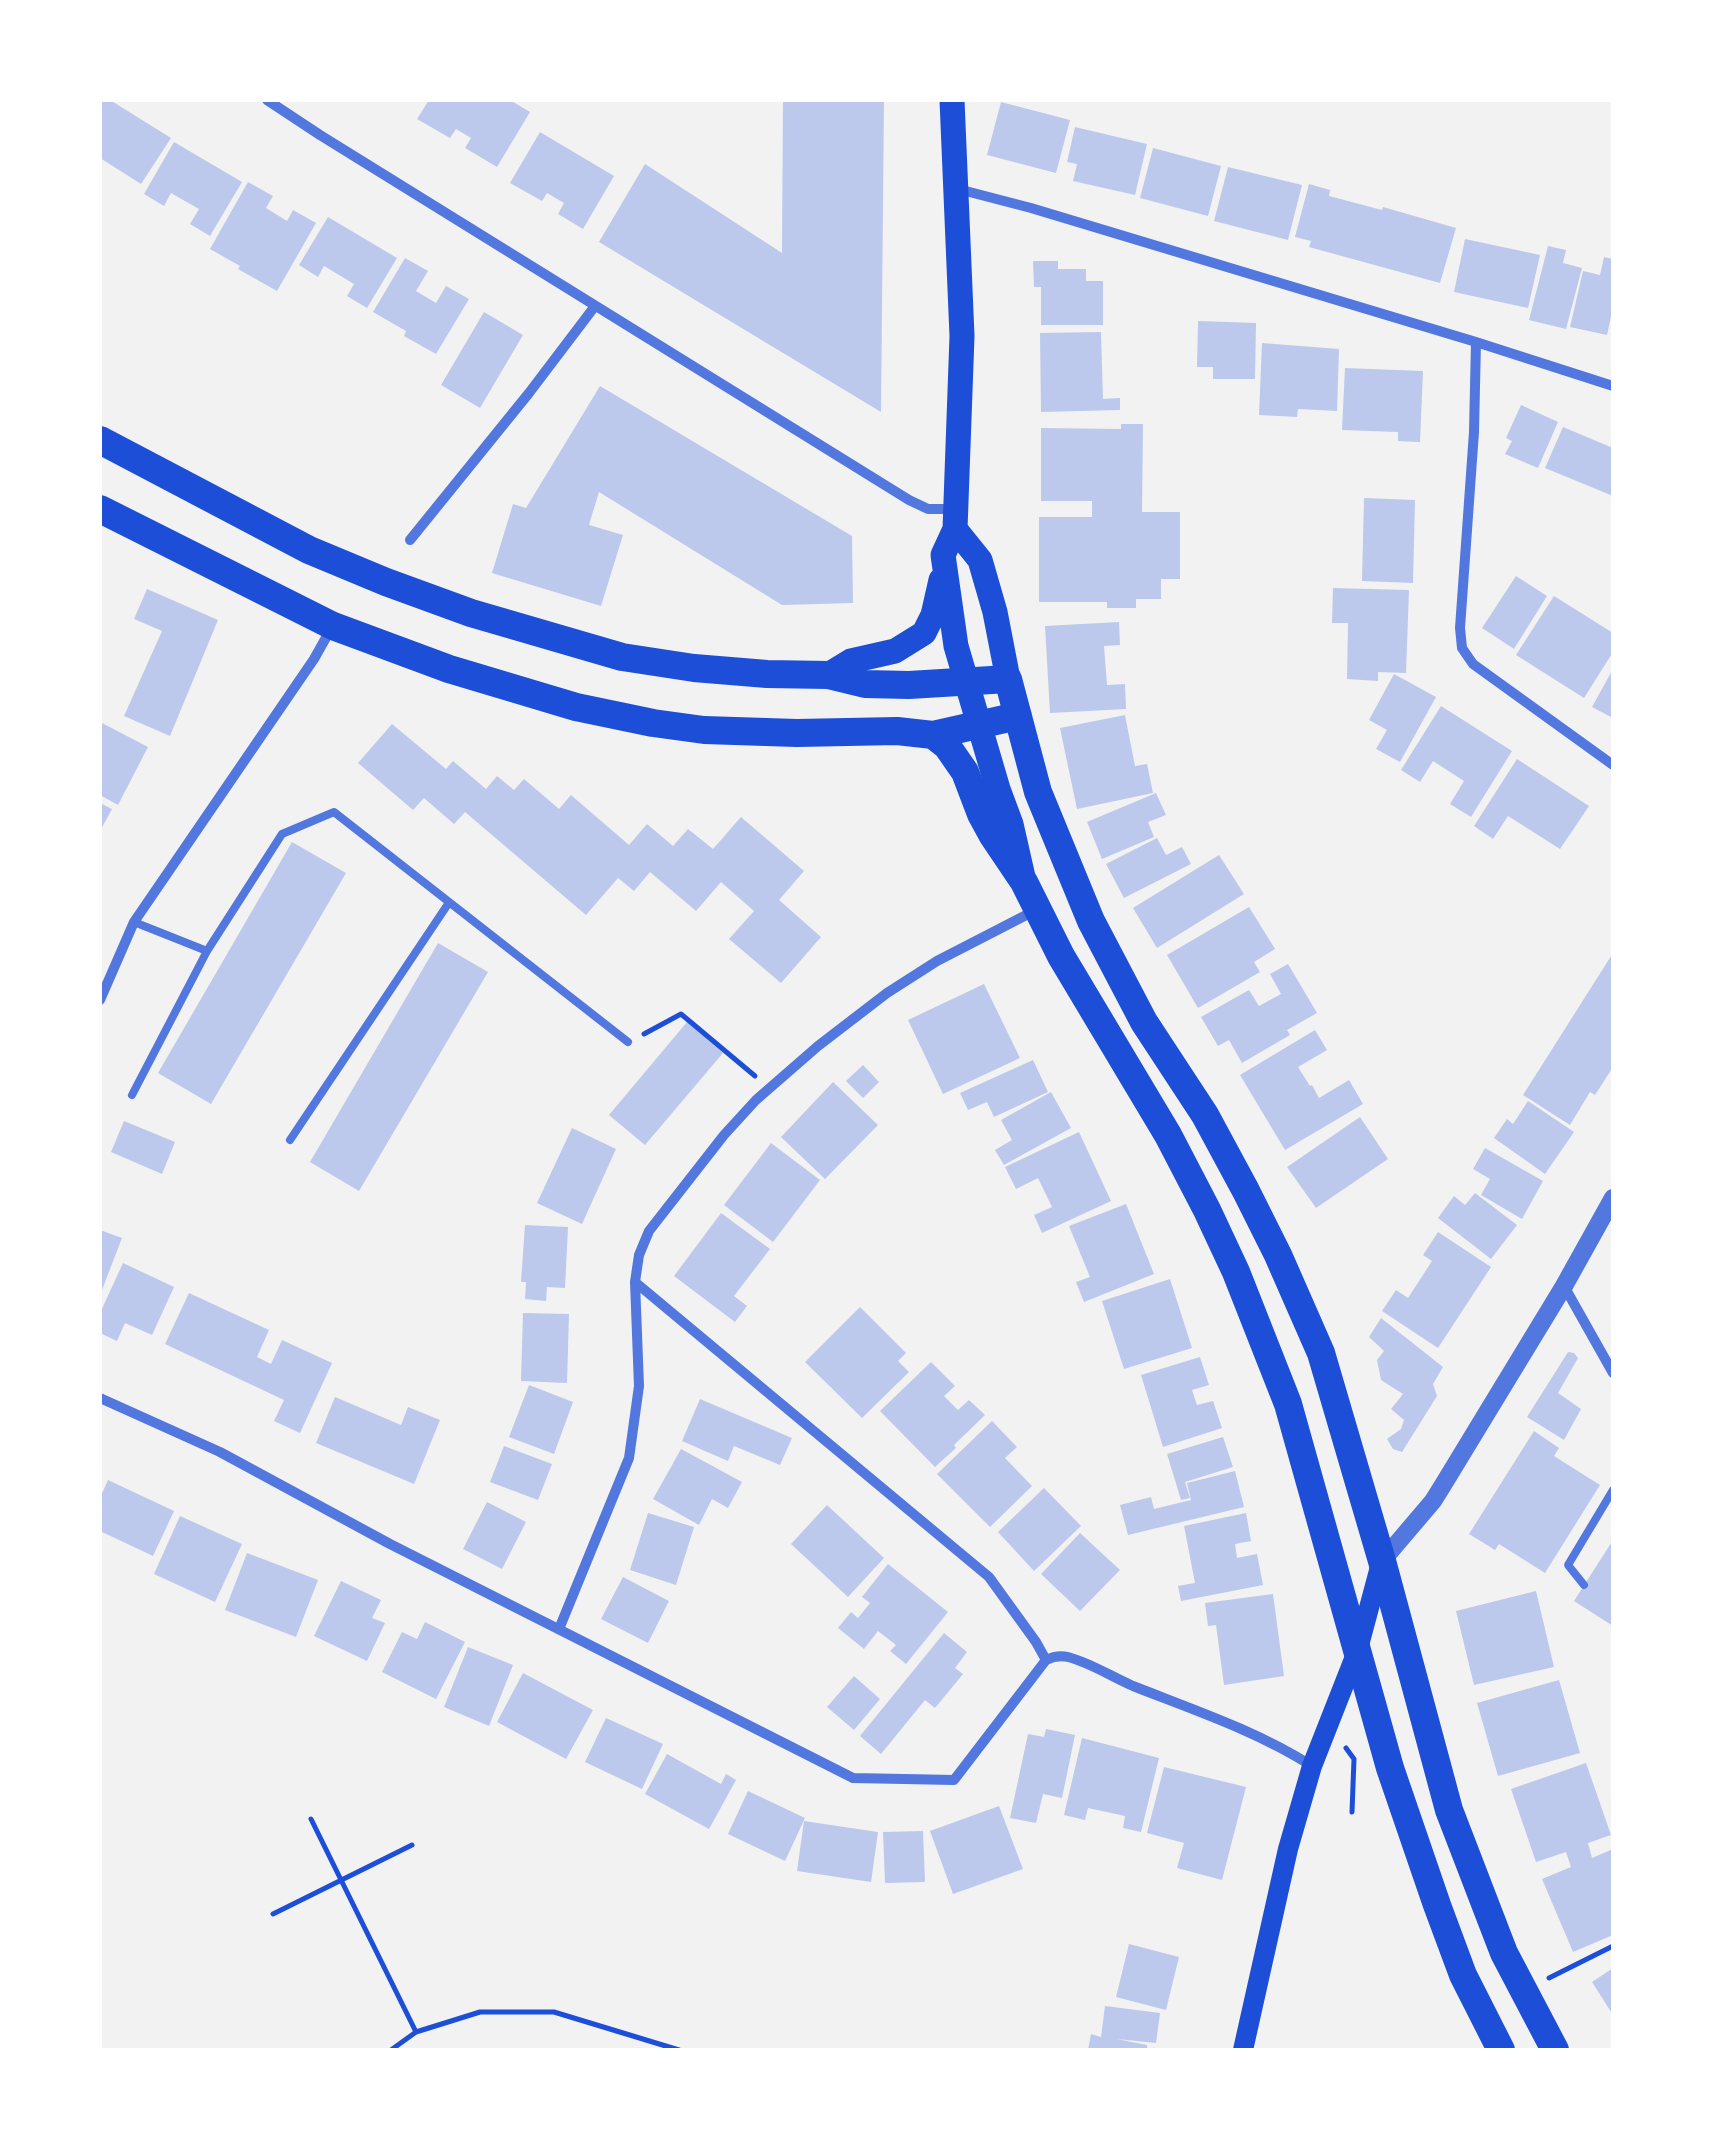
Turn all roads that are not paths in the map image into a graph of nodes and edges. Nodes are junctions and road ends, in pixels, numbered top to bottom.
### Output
1 (268, 100) edge
2 (952, 100) edge
3 (957, 188) junction
4 (595, 306) junction
5 (1476, 342) junction
6 (1613, 386) edge
7 (100, 440) edge
8 (100, 509) edge
9 (955, 519) junction
10 (410, 540) dead end
11 (943, 556) junction
12 (333, 626) junction
13 (828, 675) junction
14 (1008, 680) junction
15 (968, 683) junction
16 (1018, 716) junction
17 (980, 726) junction
18 (933, 735) junction
19 (1613, 765) edge
20 (1024, 882) junction
21 (448, 904) junction
22 (1039, 909) junction
23 (134, 922) junction
24 (207, 951) junction
25 (100, 1000) edge
26 (628, 1042) road end
27 (132, 1095) dead end
28 (290, 1140) dead end
29 (1613, 1198) edge
30 (635, 1282) junction
31 (1564, 1286) junction
32 (1613, 1373) edge
33 (100, 1398) edge
34 (1613, 1490) edge
35 (1382, 1561) junction
36 (1584, 1585) dead end
37 (560, 1629) junction
38 (1358, 1649) junction
39 (1046, 1660) junction
40 (1312, 1766) junction
41 (1243, 2050) edge
42 (1501, 2050) edge
43 (1555, 2050) edge

1 - 4 street
2 - 3 main road
3 - 5 street
3 - 9 main road
4 - 9 street
4 - 10 street
5 - 6 street
5 - 19 street
7 - 13 highway
8 - 12 highway
9 - 11 main road
9 - 14 main road
11 - 13 main road
11 - 15 main road
12 - 18 highway
12 - 23 street
13 - 15 highway
14 - 15 highway
14 - 16 highway
15 - 17 main road
16 - 17 highway
16 - 35 highway
17 - 18 highway
17 - 20 main road
18 - 20 highway
20 - 22 highway
21 - 24 lane
21 - 26 lane
21 - 28 lane
22 - 30 street
22 - 38 highway
23 - 24 lane
23 - 25 street
24 - 27 lane
29 - 31 street
30 - 37 street
30 - 39 street
31 - 32 street
31 - 35 street
33 - 37 street
34 - 36 lane
35 - 38 main road
35 - 43 highway
37 - 39 street
38 - 40 main road
38 - 42 highway
39 - 40 street
40 - 41 main road

